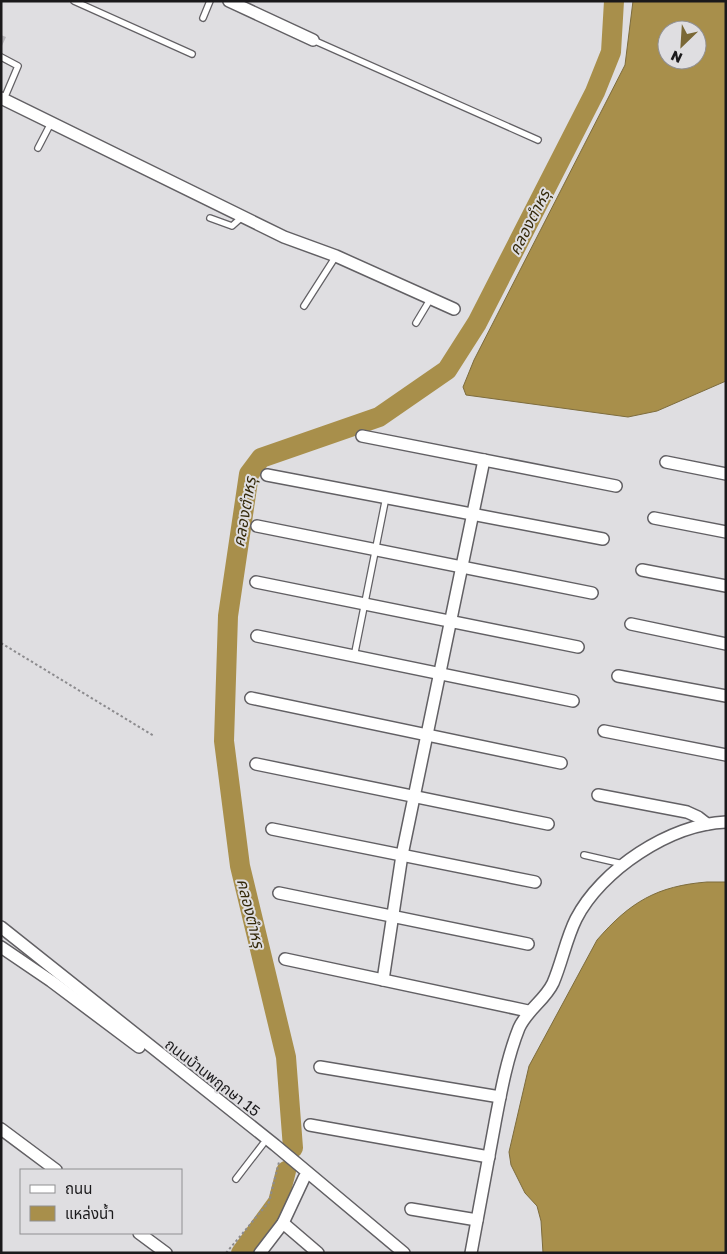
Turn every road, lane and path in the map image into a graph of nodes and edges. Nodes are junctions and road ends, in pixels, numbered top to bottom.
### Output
1 (74, 1) edge
2 (210, 1) edge
3 (229, 1) edge
4 (203, 18) dead end
5 (314, 40) joint
6 (192, 54) dead end
7 (1, 57) edge
8 (3, 99) edge
9 (51, 123) junction
10 (538, 140) dead end
11 (38, 148) dead end
12 (242, 217) junction
13 (210, 218) dead end
14 (336, 256) junction
15 (431, 298) junction
16 (304, 306) dead end
17 (454, 309) dead end
18 (416, 323) dead end
19 (362, 436) dead end
20 (484, 460) junction
21 (666, 462) dead end
22 (726, 474) edge
23 (267, 475) dead end
24 (616, 486) dead end
25 (386, 497) junction
26 (473, 513) junction
27 (654, 518) dead end
28 (257, 526) dead end
29 (726, 532) edge
30 (603, 539) dead end
31 (376, 549) junction
32 (462, 566) junction
33 (642, 570) dead end
34 (256, 582) dead end
35 (726, 586) edge
36 (592, 593) dead end
37 (364, 603) junction
38 (451, 620) junction
39 (630, 624) dead end
40 (257, 636) dead end
41 (1, 643) edge
42 (726, 644) edge
43 (578, 647) dead end
44 (354, 657) junction
45 (439, 675) junction
46 (618, 676) dead end
47 (726, 696) edge
48 (251, 698) dead end
49 (573, 702) dead end
50 (604, 732) dead end
51 (427, 735) junction
52 (154, 736) dead end
53 (726, 755) edge
54 (561, 763) dead end
55 (256, 764) dead end
56 (598, 795) dead end
57 (414, 797) junction
58 (726, 822) edge
59 (548, 824) dead end
60 (707, 824) junction
61 (272, 829) dead end
62 (402, 855) junction
63 (584, 855) dead end
64 (623, 864) junction
65 (535, 882) dead end
66 (279, 893) dead end
67 (391, 915) junction
68 (1, 927) edge
69 (528, 944) dead end
70 (1, 947) edge
71 (285, 959) dead end
72 (60, 972) junction
73 (383, 980) junction
74 (51, 981) junction
75 (528, 1011) junction
76 (320, 1067) dead end
77 (500, 1096) junction
78 (310, 1125) dead end
79 (1, 1129) edge
80 (263, 1144) junction
81 (489, 1157) junction
82 (280, 1158) junction
83 (55, 1169) edge
84 (304, 1178) junction
85 (236, 1179) dead end
86 (411, 1209) dead end
87 (477, 1220) junction
88 (283, 1223) junction
89 (140, 1234) edge
90 (166, 1253) edge
91 (226, 1253) edge
92 (260, 1253) edge
93 (318, 1253) edge
94 (393, 1253) edge
95 (404, 1253) edge
96 (471, 1253) edge

1 - 6 lane
2 - 4 lane
3 - 5 street
5 - 10 lane
7 - 8 lane
8 - 9 street
9 - 11 lane
9 - 12 street
12 - 13 lane
12 - 14 street
14 - 15 street
14 - 16 lane
15 - 17 street
15 - 18 lane
19 - 20 street
20 - 24 street
20 - 26 street
21 - 22 street
23 - 25 street
25 - 26 street
25 - 31 lane
26 - 30 street
26 - 32 street
27 - 29 street
28 - 31 street
31 - 32 street
31 - 37 lane
32 - 36 street
32 - 38 street
33 - 35 street
34 - 37 street
37 - 38 street
37 - 44 lane
38 - 43 street
38 - 45 street
39 - 42 street
40 - 44 street
41 - 52 path
44 - 45 street
45 - 49 street
45 - 51 street
46 - 47 street
48 - 51 street
50 - 53 street
51 - 54 street
51 - 57 street
55 - 57 street
56 - 60 street
57 - 59 street
57 - 62 street
58 - 60 street
60 - 64 street
61 - 62 street
62 - 65 street
62 - 67 street
63 - 64 lane
64 - 75 street
66 - 67 street
67 - 69 street
67 - 73 street
68 - 72 street, ถนนบ้านพฤกษา 15
70 - 74 street, ถนนบ้านพฤกษา 15
71 - 73 street
72 - 74 street
72 - 95 street, ถนนบ้านพฤกษา 15
73 - 75 street
74 - 80 street, ถนนบ้านพฤกษา 15
75 - 77 street
76 - 77 street
77 - 81 street
78 - 81 street
79 - 83 street
80 - 82 street, ถนนบ้านพฤกษา 15
80 - 85 lane
81 - 87 street
82 - 84 street, ถนนบ้านพฤกษา 15
82 - 91 path
84 - 88 street
84 - 94 street, ถนนบ้านพฤกษา 15
86 - 87 street
87 - 96 street
88 - 92 street
88 - 93 street
89 - 90 street

